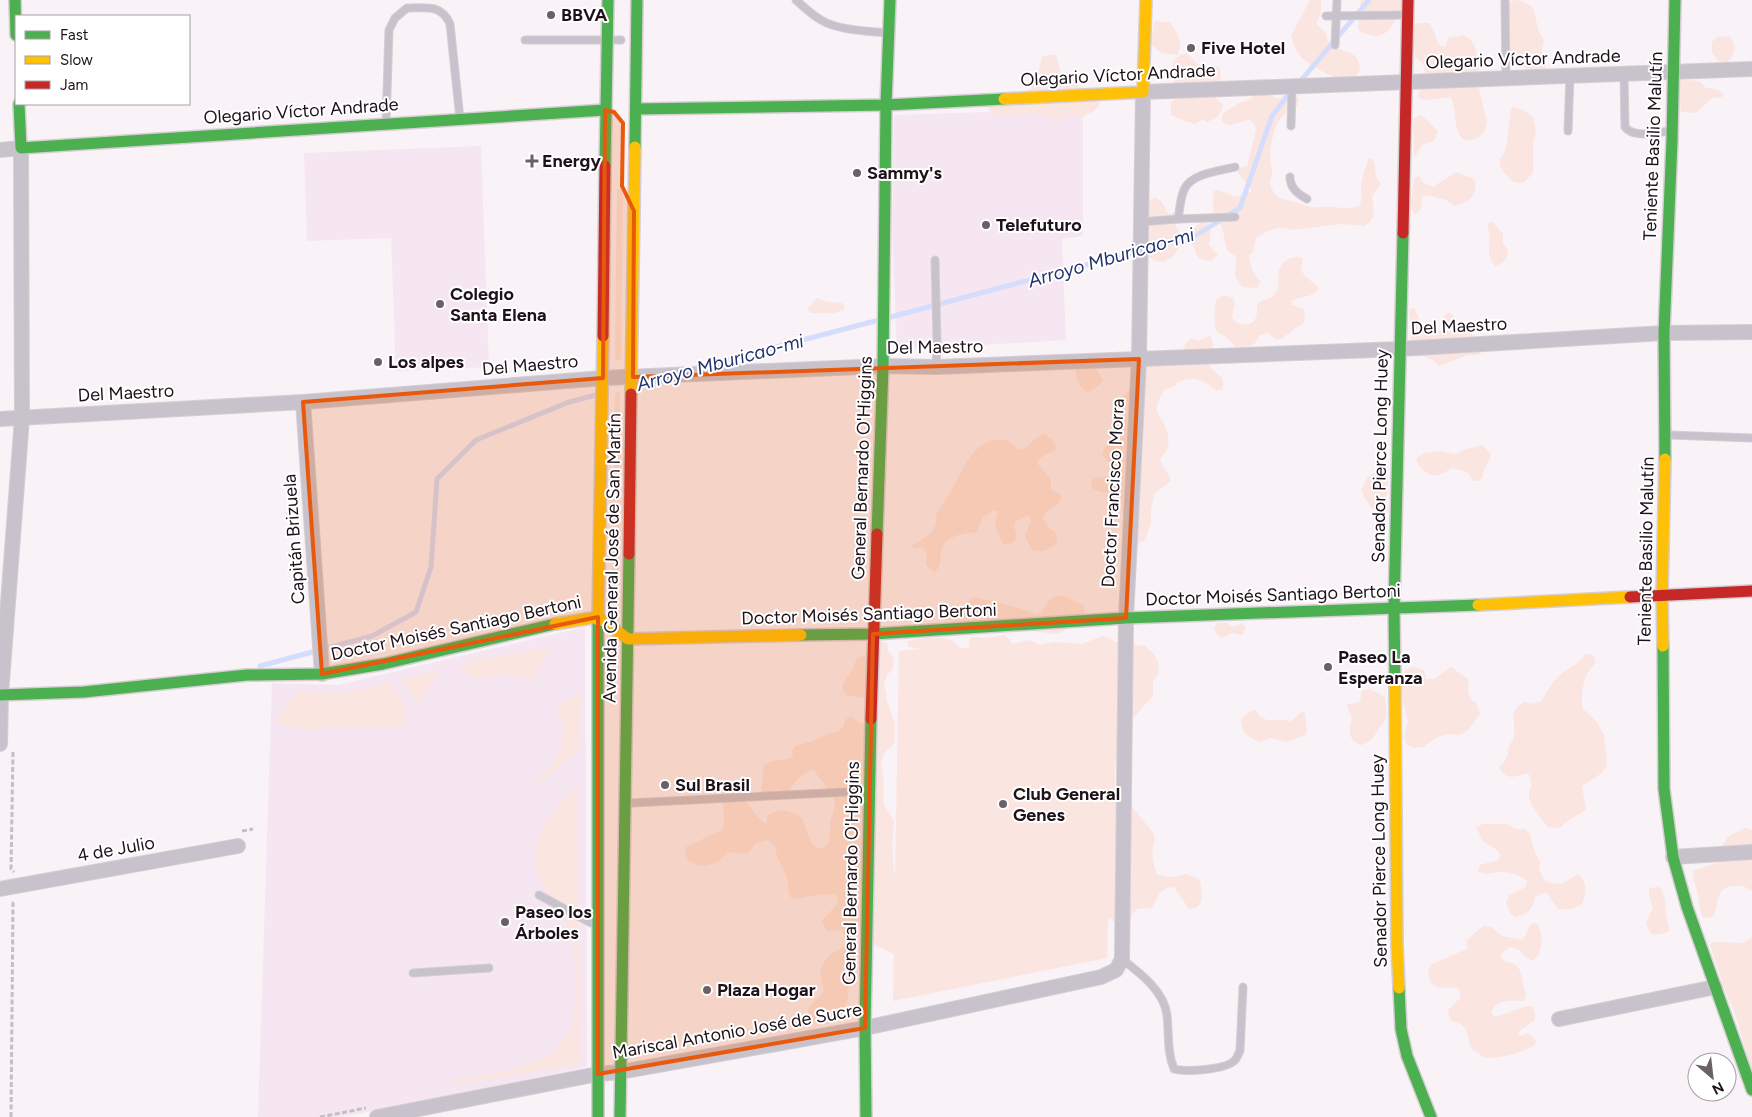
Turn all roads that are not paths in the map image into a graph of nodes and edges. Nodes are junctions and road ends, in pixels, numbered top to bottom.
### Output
1 (15, 0) edge
2 (608, 0) edge
3 (637, 0) edge
4 (796, 0) edge
5 (890, 0) edge
6 (1146, 0) edge
7 (1337, 0) edge
8 (1408, 0) edge
9 (1505, 0) edge
10 (1675, 0) edge
11 (15, 15) edge
12 (1408, 15) junction
13 (1326, 16) dead end
14 (1336, 16) junction
15 (889, 33) junction
16 (607, 39) junction
17 (525, 40) dead end
18 (621, 40) dead end
19 (1335, 45) dead end
20 (1752, 69) edge
21 (1673, 72) junction
22 (1624, 74) junction
23 (1570, 75) junction
24 (1506, 78) junction
25 (1407, 82) junction
26 (1292, 87) junction
27 (1143, 92) junction
28 (19, 105) edge
29 (886, 105) junction
30 (636, 109) junction
31 (605, 110) junction
32 (460, 119) junction
33 (386, 124) junction
34 (1291, 126) dead end
35 (1672, 131) junction
36 (1568, 132) dead end
37 (21, 148) junction
38 (0, 150) edge
39 (1235, 167) dead end
40 (1290, 177) dead end
41 (622, 186) dead end
42 (1307, 200) dead end
43 (634, 211) junction
44 (1235, 218) dead end
45 (1178, 219) junction
46 (1140, 222) junction
47 (935, 260) dead end
48 (1752, 332) edge
49 (1664, 333) junction
50 (1400, 349) junction
51 (1139, 359) junction
52 (883, 366) junction
53 (936, 367) junction
54 (632, 377) junction
55 (603, 378) junction
56 (302, 402) junction
57 (22, 418) junction
58 (0, 419) edge
59 (1666, 435) junction
60 (1752, 438) edge
61 (1752, 591) edge
62 (1662, 596) junction
63 (1394, 609) junction
64 (598, 617) junction
65 (1126, 618) junction
66 (873, 634) junction
67 (628, 639) junction
68 (322, 674) junction
69 (0, 695) edge
70 (7, 744) edge
71 (870, 791) junction
72 (625, 803) junction
73 (238, 846) dead end
74 (1752, 852) edge
75 (1673, 856) junction
76 (0, 889) edge
77 (539, 895) dead end
78 (598, 927) junction
79 (1122, 958) junction
80 (489, 968) dead end
81 (413, 973) dead end
82 (1715, 987) junction
83 (1243, 988) dead end
84 (1559, 1019) dead end
85 (865, 1028) junction
86 (620, 1072) junction
87 (598, 1074) junction
88 (1752, 1090) edge
89 (377, 1117) edge
90 (598, 1117) edge
91 (620, 1117) edge
92 (866, 1117) edge
93 (1431, 1117) edge

1 - 11 main road
2 - 16 main road, Avenida General José de San Martín
3 - 30 main road, Avenida General José de San Martín
4 - 15 lane
5 - 15 main road, General Bernardo O'Higgins
6 - 27 main road, Doctor Francisco Morra
7 - 14 lane
8 - 12 main road, Senador Pierce Long Huey
9 - 24 lane
10 - 21 main road, Teniente Basilio Malutín
12 - 14 lane
12 - 25 main road, Senador Pierce Long Huey
13 - 14 lane
14 - 19 lane
15 - 29 main road, General Bernardo O'Higgins
16 - 17 lane
16 - 18 lane
16 - 31 main road, Avenida General José de San Martín
20 - 21 street, Olegario Víctor Andrade
21 - 22 street, Olegario Víctor Andrade
21 - 35 main road, Teniente Basilio Malutín
22 - 23 street, Olegario Víctor Andrade
22 - 35 lane
23 - 24 street, Olegario Víctor Andrade
23 - 36 lane
24 - 25 street, Olegario Víctor Andrade
25 - 26 street, Olegario Víctor Andrade
25 - 50 main road, Senador Pierce Long Huey
26 - 27 street, Olegario Víctor Andrade
26 - 34 lane
27 - 29 main road, Olegario Víctor Andrade
27 - 46 street, Doctor Francisco Morra
28 - 37 main road
29 - 30 main road, Olegario Víctor Andrade
29 - 52 main road, General Bernardo O'Higgins
30 - 31 main road, Olegario Víctor Andrade
30 - 43 main road, Avenida General José de San Martín
31 - 32 main road, Olegario Víctor Andrade
31 - 55 main road, Avenida General José de San Martín
32 - 33 main road, Olegario Víctor Andrade
32 - 33 lane
33 - 37 main road, Olegario Víctor Andrade
35 - 49 main road, Teniente Basilio Malutín
37 - 38 street, Olegario Víctor Andrade
37 - 57 street
39 - 45 lane
40 - 42 lane
41 - 43 main road
43 - 54 main road, Avenida General José de San Martín
44 - 45 lane
45 - 46 lane
46 - 51 street, Doctor Francisco Morra
47 - 53 lane
48 - 49 street, Del Maestro
49 - 50 street, Del Maestro
49 - 59 main road, Teniente Basilio Malutín
50 - 51 street, Del Maestro
50 - 63 main road, Senador Pierce Long Huey
51 - 53 street, Del Maestro
51 - 65 street, Doctor Francisco Morra
52 - 53 street, Del Maestro
52 - 54 street, Del Maestro
52 - 66 main road, General Bernardo O'Higgins
54 - 55 street, Del Maestro
54 - 67 main road, Avenida General José de San Martín
55 - 56 street, Del Maestro
55 - 64 main road, Avenida General José de San Martín
56 - 57 street, Del Maestro
56 - 68 street, Capitán Brizuela
57 - 58 street, Del Maestro
57 - 69 street
59 - 60 lane
59 - 62 main road, Teniente Basilio Malutín
61 - 62 main road, Doctor Moisés Santiago Bertoni
62 - 63 main road, Doctor Moisés Santiago Bertoni
62 - 75 main road, Teniente Basilio Malutín
63 - 65 main road, Doctor Moisés Santiago Bertoni
63 - 93 main road, Senador Pierce Long Huey
64 - 67 main road, Doctor Moisés Santiago Bertoni
64 - 68 main road, Doctor Moisés Santiago Bertoni
64 - 78 main road, Avenida General José de San Martín
65 - 66 main road, Doctor Moisés Santiago Bertoni
65 - 79 street, Doctor Francisco Morra
66 - 67 main road, Doctor Moisés Santiago Bertoni
66 - 71 main road, General Bernardo O'Higgins
67 - 72 main road, Avenida General José de San Martín
68 - 69 main road, Doctor Moisés Santiago Bertoni
69 - 70 street
71 - 72 lane
71 - 85 main road, General Bernardo O'Higgins
72 - 86 main road, Avenida General José de San Martín
73 - 76 street, 4 de Julio
74 - 75 street
75 - 82 main road, Teniente Basilio Malutín
77 - 78 lane
78 - 87 main road, Avenida General José de San Martín
79 - 83 lane
79 - 85 street, Mariscal Antonio José de Sucre
80 - 81 lane
82 - 84 street
82 - 88 main road, Teniente Basilio Malutín
85 - 86 street, Mariscal Antonio José de Sucre
85 - 92 main road, General Bernardo O'Higgins
86 - 87 street, Mariscal Antonio José de Sucre
86 - 91 main road, Avenida General José de San Martín
87 - 89 street, Mariscal Antonio José de Sucre
87 - 90 main road, Avenida General José de San Martín

